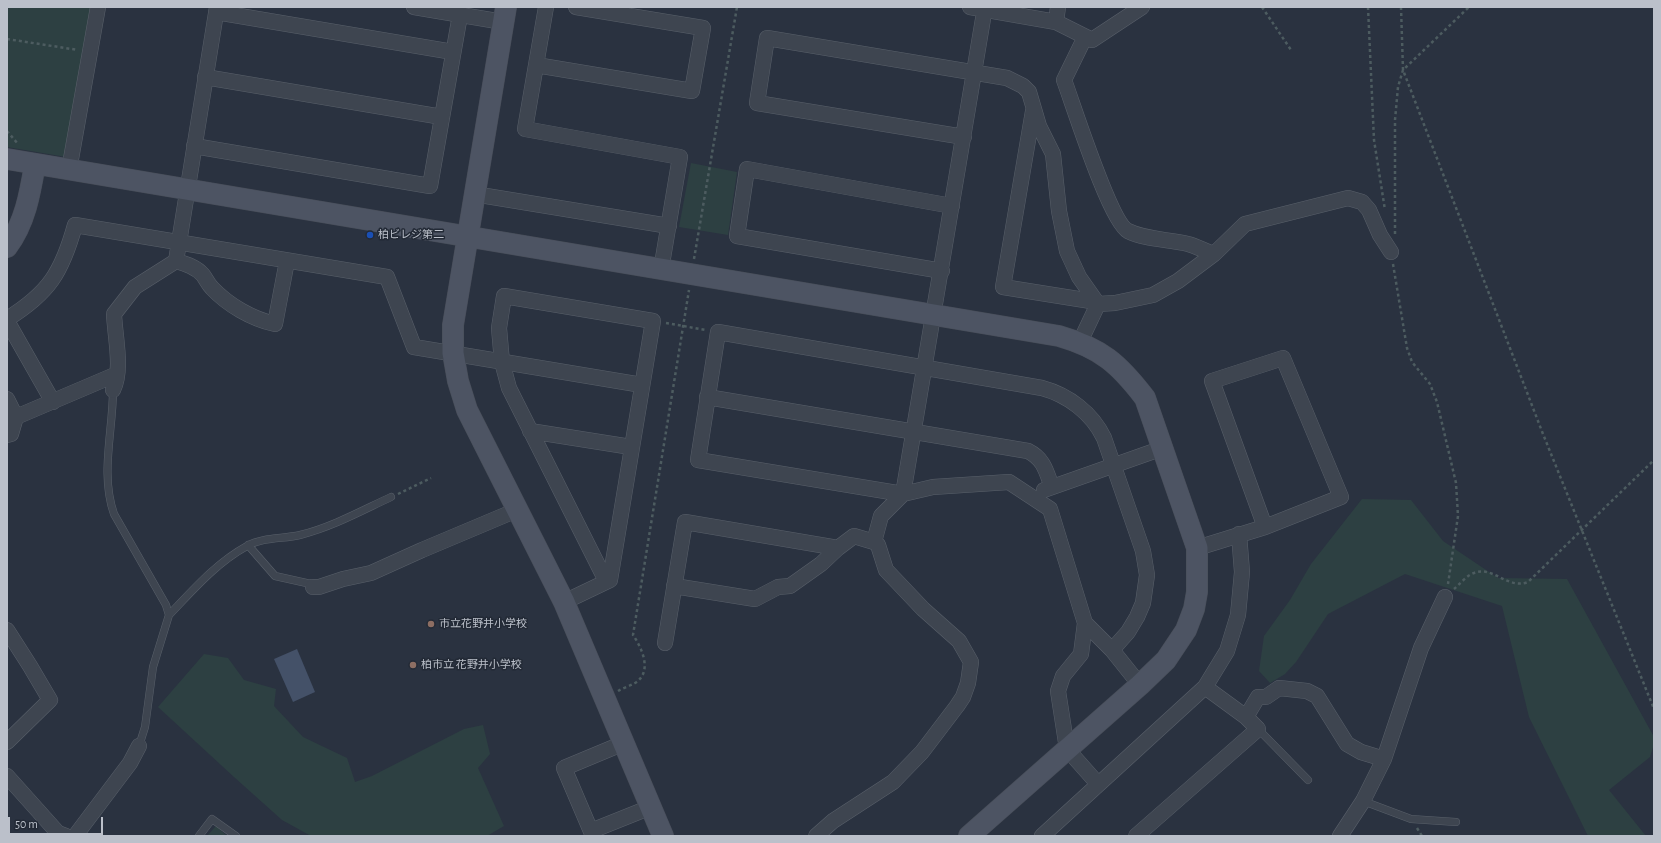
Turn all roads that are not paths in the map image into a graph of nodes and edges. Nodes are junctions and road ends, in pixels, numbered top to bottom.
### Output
1 (98, 7) edge
2 (414, 7) edge
3 (546, 7) edge
4 (576, 7) edge
5 (970, 7) edge
6 (1142, 7) edge
7 (985, 8) edge
8 (216, 10) edge
9 (1057, 14) edge
10 (460, 15) junction
11 (504, 15) edge
12 (1086, 37) junction
13 (453, 52) junction
14 (536, 65) junction
15 (974, 73) junction
16 (205, 77) junction
17 (1033, 106) junction
18 (442, 117) junction
19 (964, 137) junction
20 (194, 146) junction
21 (71, 159) dead end
22 (7, 160) edge
23 (36, 164) junction
24 (187, 189) junction
25 (474, 194) junction
26 (952, 206) junction
27 (669, 226) junction
28 (467, 237) junction
29 (179, 242) junction
30 (7, 248) edge
31 (1391, 252) road end
32 (1214, 254) junction
33 (176, 261) junction
34 (287, 261) junction
35 (661, 270) junction
36 (942, 271) junction
37 (1098, 303) junction
38 (934, 315) junction
39 (7, 320) edge
40 (1080, 342) junction
41 (453, 353) junction
42 (502, 362) junction
43 (925, 367) junction
44 (117, 374) junction
45 (642, 385) junction
46 (113, 390) joint
47 (707, 397) junction
48 (7, 399) edge
49 (53, 402) junction
50 (16, 417) junction
51 (530, 431) junction
52 (914, 431) junction
53 (7, 435) edge
54 (631, 448) junction
55 (1163, 448) junction
56 (1114, 466) junction
57 (1052, 487) junction
58 (903, 494) junction
59 (1030, 495) junction
60 (391, 497) road end
61 (517, 510) junction
62 (1265, 527) junction
63 (1239, 534) junction
64 (874, 542) junction
65 (248, 545) junction
66 (838, 548) junction
67 (1197, 548) junction
68 (606, 581) junction
69 (674, 586) junction
70 (313, 587) joint
71 (1445, 597) road end
72 (564, 602) junction
73 (169, 615) junction
74 (1085, 622) junction
75 (7, 630) edge
76 (665, 643) dead end
77 (1112, 650) junction
78 (1140, 685) junction
79 (1205, 687) junction
80 (1246, 717) junction
81 (1258, 729) junction
82 (7, 742) edge
83 (624, 743) junction
84 (139, 746) joint
85 (1067, 749) junction
86 (1384, 759) junction
87 (7, 776) edge
88 (1308, 780) dead end
89 (1098, 784) junction
90 (1363, 800) junction
91 (651, 807) junction
92 (1456, 822) dead end
93 (592, 834) edge
94 (59, 835) edge
95 (75, 836) edge
96 (200, 836) edge
97 (236, 836) edge
98 (663, 836) edge
99 (816, 836) edge
100 (969, 836) edge
101 (1043, 836) edge
102 (1136, 836) edge
103 (1340, 836) edge

1 - 21 street
2 - 10 street
3 - 14 street
4 - 14 street
5 - 7 street
6 - 12 street
7 - 9 street
7 - 15 street
8 - 13 street
8 - 16 street
9 - 12 street
10 - 11 street
10 - 13 street
11 - 25 street
12 - 32 street
13 - 18 street
14 - 27 street
15 - 17 street
15 - 19 street
15 - 19 street
16 - 18 street
16 - 20 street
17 - 37 street
17 - 37 street
18 - 20 street
19 - 26 street
20 - 24 street
22 - 23 street
23 - 24 street
23 - 30 street
24 - 28 street
24 - 29 street
25 - 27 street
25 - 28 street
26 - 36 street
26 - 36 street
27 - 35 street
28 - 35 street
28 - 41 street
29 - 33 street
29 - 34 street
29 - 39 street
31 - 32 street
32 - 37 street
33 - 34 street
33 - 44 street
34 - 41 street
35 - 38 street
36 - 38 street
37 - 40 street
38 - 40 street
38 - 43 street
39 - 49 street
40 - 55 street
41 - 42 street
41 - 61 street
42 - 45 street
42 - 45 street
42 - 51 street
43 - 47 street
43 - 52 street
43 - 56 street
44 - 46 street
44 - 49 street
45 - 54 street
46 - 73 lane
47 - 52 street
47 - 58 street
48 - 50 street
49 - 50 street
50 - 53 street
51 - 54 street
51 - 68 street
52 - 57 street
52 - 58 street
54 - 68 street
55 - 56 street
55 - 67 street
56 - 57 street
56 - 77 street
57 - 59 street
58 - 59 street
58 - 64 street
59 - 74 street
60 - 65 lane
61 - 70 street
61 - 72 street
62 - 62 street
62 - 63 street
63 - 67 street
63 - 79 street
64 - 66 street
64 - 99 street
65 - 70 lane
65 - 73 lane
66 - 69 street
66 - 69 street
67 - 78 street
68 - 72 street
69 - 76 street
71 - 86 street
72 - 83 street
73 - 84 lane
74 - 77 street
74 - 85 street
75 - 82 street
77 - 78 street
78 - 85 street
79 - 80 street
79 - 89 street
80 - 81 street
80 - 86 street
81 - 88 lane
81 - 102 street
83 - 91 street
83 - 93 street
84 - 95 street
85 - 89 street
85 - 100 street
86 - 90 street
87 - 94 street
89 - 101 street
90 - 92 lane
90 - 103 street
91 - 93 street
91 - 98 street
96 - 97 lane

